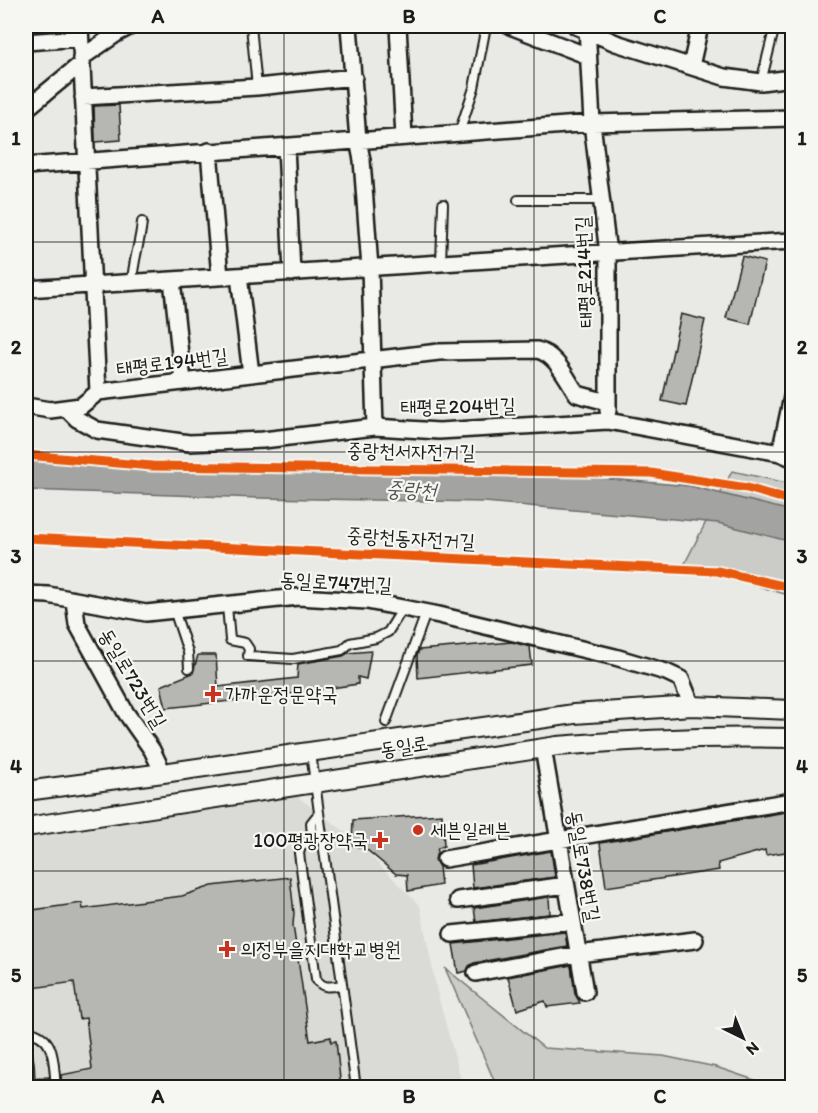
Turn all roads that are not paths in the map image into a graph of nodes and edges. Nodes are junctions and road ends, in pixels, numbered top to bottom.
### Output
1 (131, 26) edge
2 (251, 26) edge
3 (349, 26) edge
4 (398, 26) edge
5 (486, 26) edge
6 (510, 26) edge
7 (700, 26) edge
8 (775, 26) edge
9 (584, 27) edge
10 (80, 32) edge
11 (26, 42) edge
12 (588, 56) junction
13 (82, 60) junction
14 (691, 66) junction
15 (354, 77) junction
16 (792, 78) edge
17 (761, 81) junction
18 (257, 87) junction
19 (83, 97) junction
20 (26, 109) edge
21 (792, 118) edge
22 (591, 123) junction
23 (459, 133) junction
24 (404, 137) junction
25 (358, 140) junction
26 (286, 146) junction
27 (208, 151) junction
28 (86, 160) junction
29 (26, 166) edge
30 (518, 200) dead end
31 (602, 200) junction
32 (443, 204) dead end
33 (142, 222) dead end
34 (792, 241) edge
35 (608, 253) junction
36 (441, 263) junction
37 (370, 268) junction
38 (292, 273) junction
39 (239, 276) junction
40 (220, 277) junction
41 (172, 280) junction
42 (132, 283) junction
43 (93, 285) junction
44 (26, 289) edge
45 (374, 360) junction
46 (251, 374) junction
47 (183, 382) junction
48 (98, 392) junction
49 (26, 397) edge
50 (792, 397) edge
51 (608, 402) junction
52 (26, 406) edge
53 (66, 408) junction
54 (608, 421) junction
55 (375, 427) junction
56 (786, 456) edge
57 (26, 594) edge
58 (74, 601) junction
59 (227, 606) junction
60 (404, 607) junction
61 (174, 610) junction
62 (426, 613) junction
63 (189, 668) dead end
64 (692, 706) junction
65 (792, 710) edge
66 (386, 722) dead end
67 (792, 738) edge
68 (543, 748) junction
69 (310, 752) junction
70 (163, 773) junction
71 (315, 783) junction
72 (26, 791) edge
73 (792, 801) edge
74 (319, 813) junction
75 (26, 827) edge
76 (558, 840) junction
77 (445, 859) dead end
78 (566, 885) junction
79 (458, 900) dead end
80 (572, 921) junction
81 (452, 934) dead end
82 (695, 940) dead end
83 (578, 954) junction
84 (476, 973) dead end
85 (342, 985) junction
86 (585, 992) dead end
87 (26, 1031) edge
88 (26, 1046) edge
89 (30, 1088) edge
90 (56, 1088) edge
91 (356, 1088) edge

1 - 13 street
2 - 18 lane
3 - 15 street, 태평로204번길
4 - 24 street
5 - 23 lane
6 - 12 street
7 - 14 street
8 - 17 lane
9 - 12 street, 태평로214번길
9 - 14 street, 태평로214번길
10 - 11 street
10 - 13 street, 태평로194번길
12 - 22 street, 태평로214번길
13 - 19 street, 태평로194번길
13 - 20 street
14 - 17 street, 태평로214번길
15 - 18 street
15 - 25 street, 태평로204번길
16 - 17 street, 태평로214번길
18 - 19 street
19 - 28 street, 태평로194번길
21 - 22 street
22 - 23 street
22 - 31 street, 태평로214번길
23 - 24 street
24 - 25 street
25 - 26 street
25 - 37 street, 태평로204번길
26 - 27 street
26 - 38 street
27 - 28 street
27 - 40 street
28 - 29 street
28 - 43 street, 태평로194번길
30 - 31 lane
31 - 35 street, 태평로214번길
32 - 36 lane
33 - 42 lane
34 - 35 street
35 - 36 street
35 - 51 street, 태평로214번길
36 - 37 street
37 - 38 street
37 - 45 street, 태평로204번길
38 - 39 street
39 - 40 street
39 - 46 street
40 - 41 street
41 - 42 street
41 - 47 street
42 - 43 street
43 - 44 street
43 - 48 street, 태평로194번길
45 - 46 street, 태평로194번길
45 - 51 street
45 - 55 street, 태평로204번길
46 - 47 street, 태평로194번길
47 - 48 street, 태평로194번길
48 - 53 street
49 - 52 lane
50 - 56 street
51 - 54 street, 태평로214번길
52 - 53 street
53 - 55 street
54 - 55 street, 태평로204번길
54 - 56 street, 태평로204번길
57 - 58 street, 동일로747번길
58 - 61 street, 동일로747번길
58 - 70 street, 동일로723번길
59 - 60 street, 동일로747번길
59 - 60 lane
59 - 61 street, 동일로747번길
60 - 62 street, 동일로747번길
61 - 63 lane
62 - 64 street, 동일로747번길
62 - 66 lane
64 - 65 street, 동일로
64 - 69 street, 동일로
67 - 68 street, 동일로
68 - 71 street, 동일로
68 - 76 street, 동일로738번길
69 - 70 street, 동일로
69 - 71 lane
70 - 72 street, 동일로
71 - 74 lane
71 - 75 street, 동일로
73 - 76 street
74 - 85 lane
74 - 85 lane
76 - 77 street
76 - 78 street, 동일로738번길
78 - 79 street
78 - 80 street, 동일로738번길
80 - 81 street
80 - 83 street, 동일로738번길
82 - 83 street
83 - 84 street
83 - 86 street, 동일로738번길
85 - 91 lane
87 - 90 lane
88 - 89 lane

